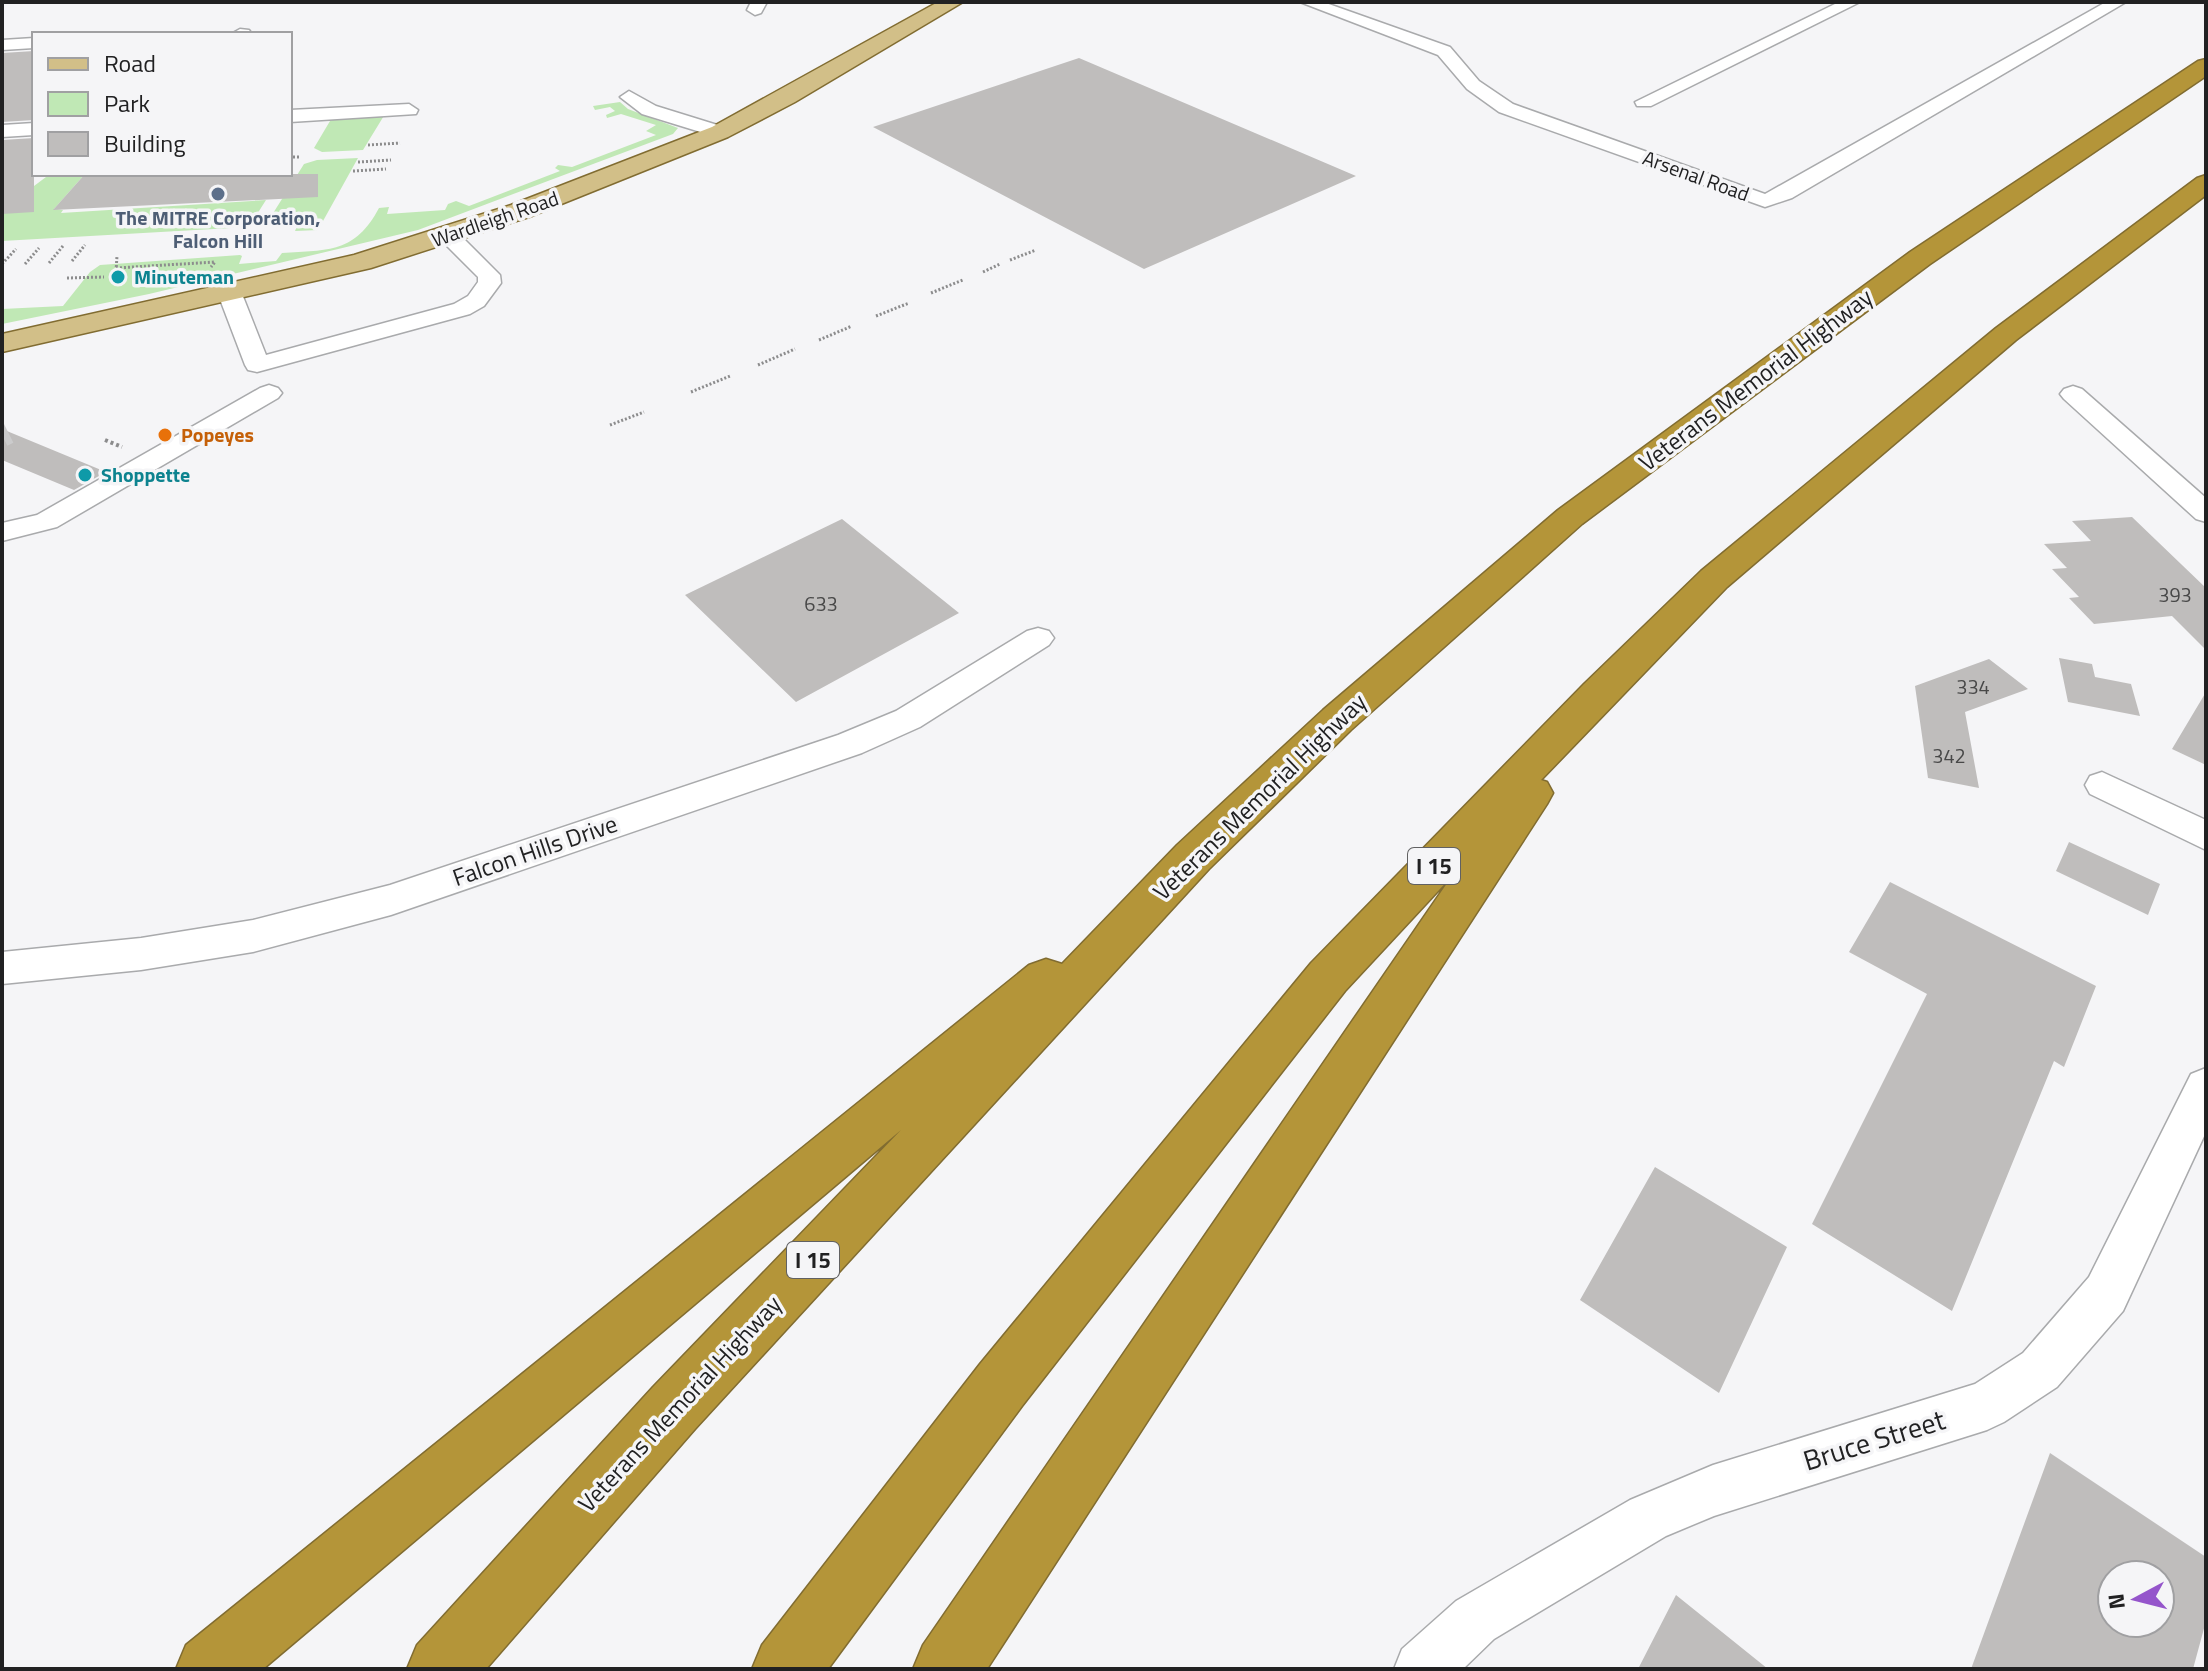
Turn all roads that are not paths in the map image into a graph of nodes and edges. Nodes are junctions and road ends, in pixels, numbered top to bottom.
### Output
1 (953, 2) edge
2 (1308, 2) edge
3 (1852, 2) edge
4 (2118, 2) edge
5 (32, 43) edge
6 (2, 45) edge
7 (2206, 66) edge
8 (629, 97) dead end
9 (1644, 102) dead end
10 (409, 110) dead end
11 (292, 116) edge
12 (32, 129) edge
13 (2, 131) edge
14 (720, 132) junction
15 (2206, 183) edge
16 (448, 236) junction
17 (230, 294) junction
18 (2, 343) edge
19 (269, 393) dead end
20 (2073, 394) dead end
21 (2206, 513) edge
22 (2, 532) edge
23 (1038, 638) dead end
24 (1598, 694) junction
25 (2102, 785) dead end
26 (2206, 836) edge
27 (1193, 857) junction
28 (2, 968) edge
29 (2206, 1087) edge
30 (210, 1669) edge
31 (441, 1669) edge
32 (786, 1669) edge
33 (947, 1669) edge
34 (1422, 1669) edge

1 - 14 main road, Wardleigh Road
2 - 4 street, Arsenal Road
3 - 9 street
5 - 6 street
7 - 27 highway, Veterans Memorial Highway / I 15
8 - 14 street
10 - 11 street
12 - 13 street
14 - 16 main road, Wardleigh Road
15 - 24 highway, I 15
16 - 17 main road, Wardleigh Road
16 - 17 street
17 - 18 main road, Wardleigh Road
19 - 22 street
20 - 21 street
23 - 28 street, Falcon Hills Drive
24 - 32 highway, I 15
24 - 33 highway
25 - 26 street
27 - 30 highway
27 - 31 highway, Veterans Memorial Highway / I 15
29 - 34 street, Bruce Street

